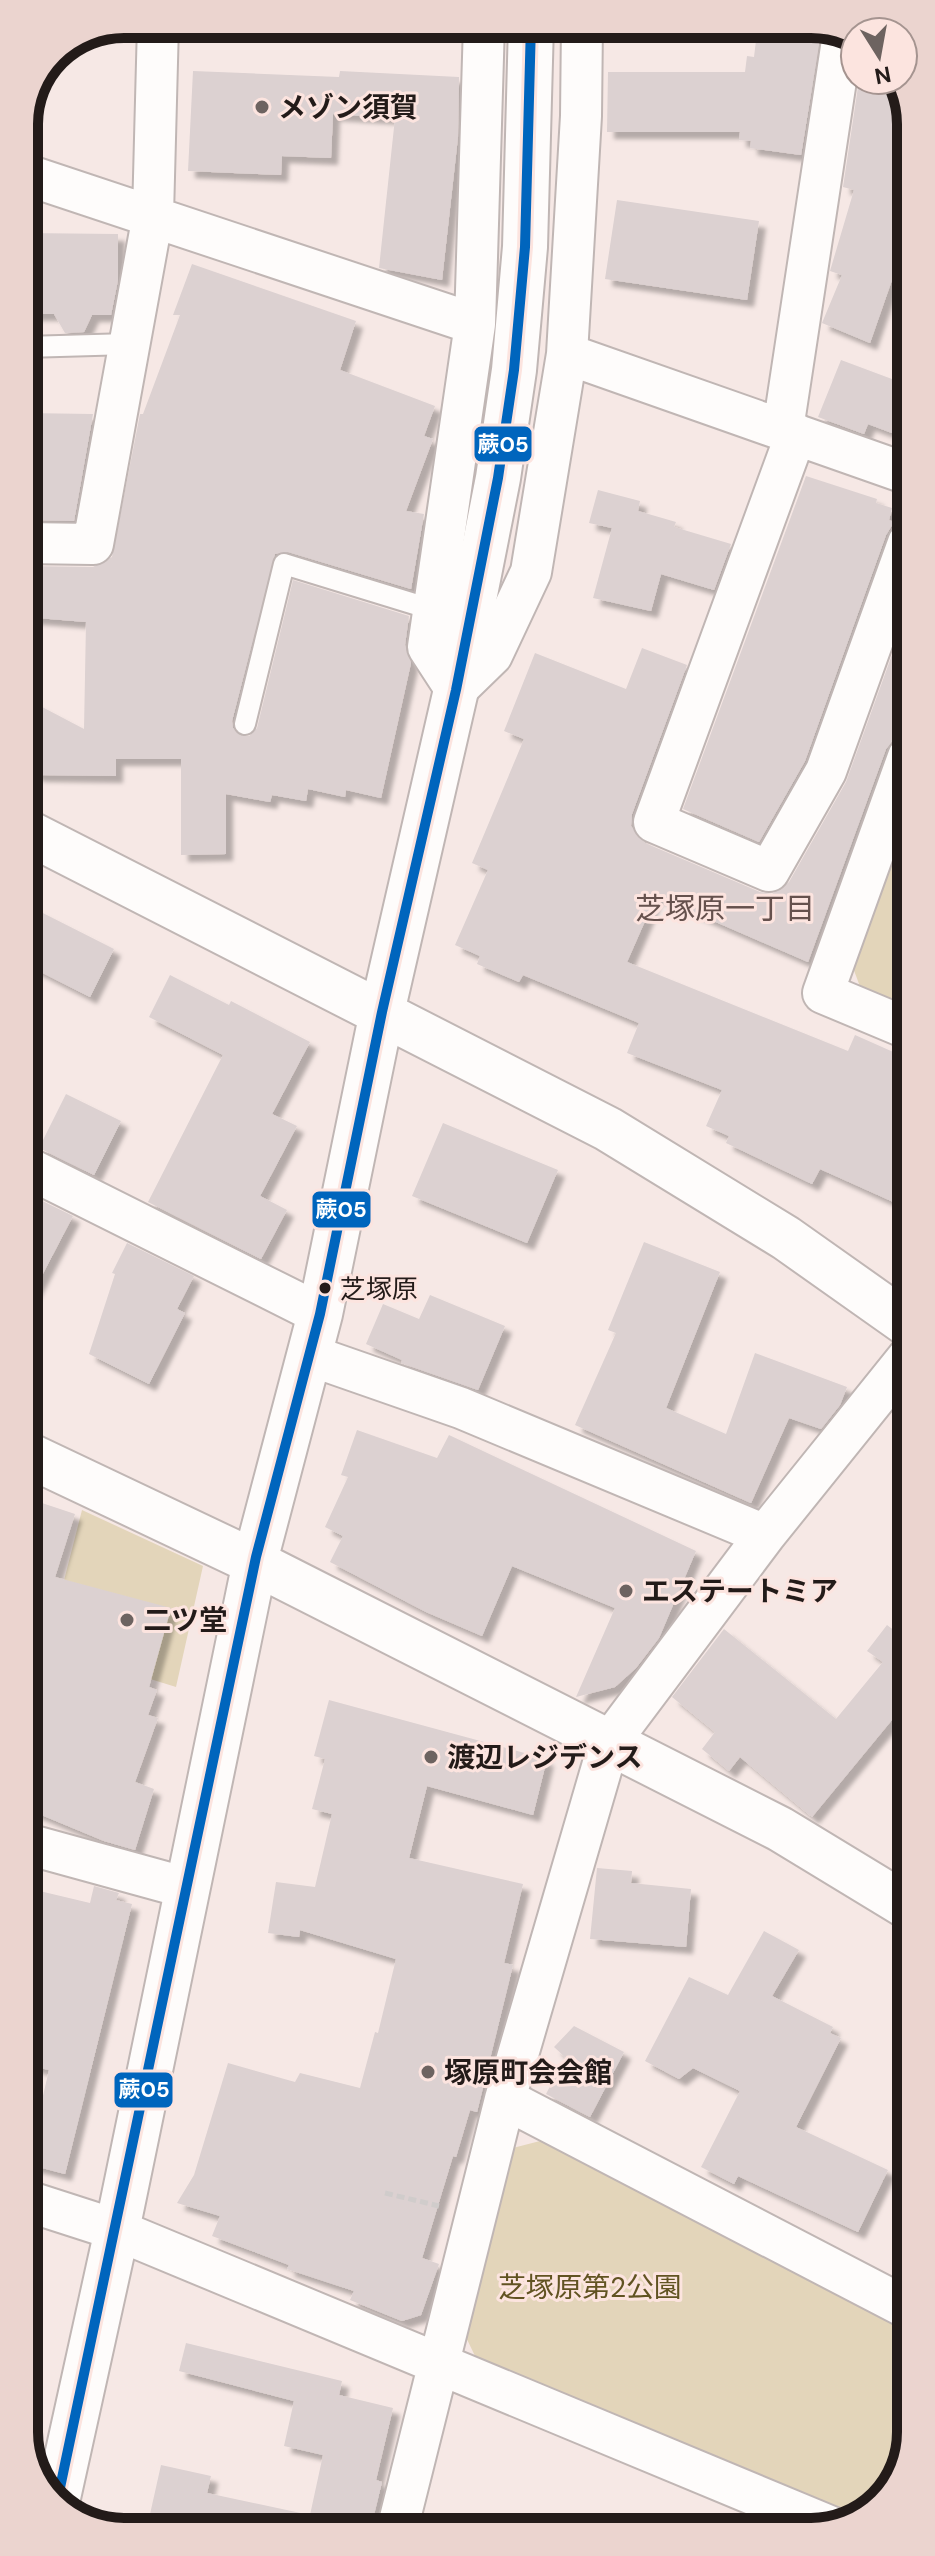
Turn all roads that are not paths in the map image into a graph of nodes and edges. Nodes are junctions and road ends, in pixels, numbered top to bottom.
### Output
1 (158, 38) edge
2 (484, 38) edge
3 (531, 38) edge
4 (582, 38) edge
5 (839, 64) edge
6 (38, 178) edge
7 (153, 215) junction
8 (475, 324) junction
9 (129, 344) junction
10 (38, 347) edge
11 (567, 354) junction
12 (790, 432) junction
13 (897, 470) edge
14 (38, 543) edge
15 (897, 574) edge
16 (434, 610) junction
17 (456, 690) junction
18 (245, 724) dead end
19 (897, 817) edge
20 (38, 838) edge
21 (382, 1012) junction
22 (897, 1024) edge
23 (38, 1173) edge
24 (320, 1314) junction
25 (897, 1317) edge
26 (309, 1355) junction
27 (897, 1371) edge
28 (38, 1460) edge
29 (765, 1535) junction
30 (254, 1562) junction
31 (609, 1743) junction
32 (38, 1847) edge
33 (187, 1888) junction
34 (897, 1900) edge
35 (505, 2099) junction
36 (38, 2205) edge
37 (117, 2230) junction
38 (897, 2303) edge
39 (438, 2366) junction
40 (60, 2489) edge
41 (400, 2518) edge
42 (810, 2518) edge

1 - 7 street
2 - 8 street
3 - 17 street
4 - 11 street
5 - 12 street
6 - 7 street
7 - 8 street
7 - 9 street
8 - 16 street
9 - 10 lane
9 - 14 street
11 - 12 street
11 - 17 street
12 - 13 street
12 - 15 street
16 - 17 street
16 - 18 lane
17 - 21 street
19 - 22 street
20 - 21 street
21 - 24 street
21 - 25 street
23 - 24 street
24 - 26 street
26 - 29 street
26 - 30 street
27 - 29 street
28 - 30 street
29 - 31 street
30 - 31 street
30 - 33 street
31 - 34 street
31 - 35 street
32 - 33 street
33 - 37 street
35 - 38 street
35 - 39 street
36 - 37 street
37 - 39 street
37 - 40 street
39 - 41 street
39 - 42 street

